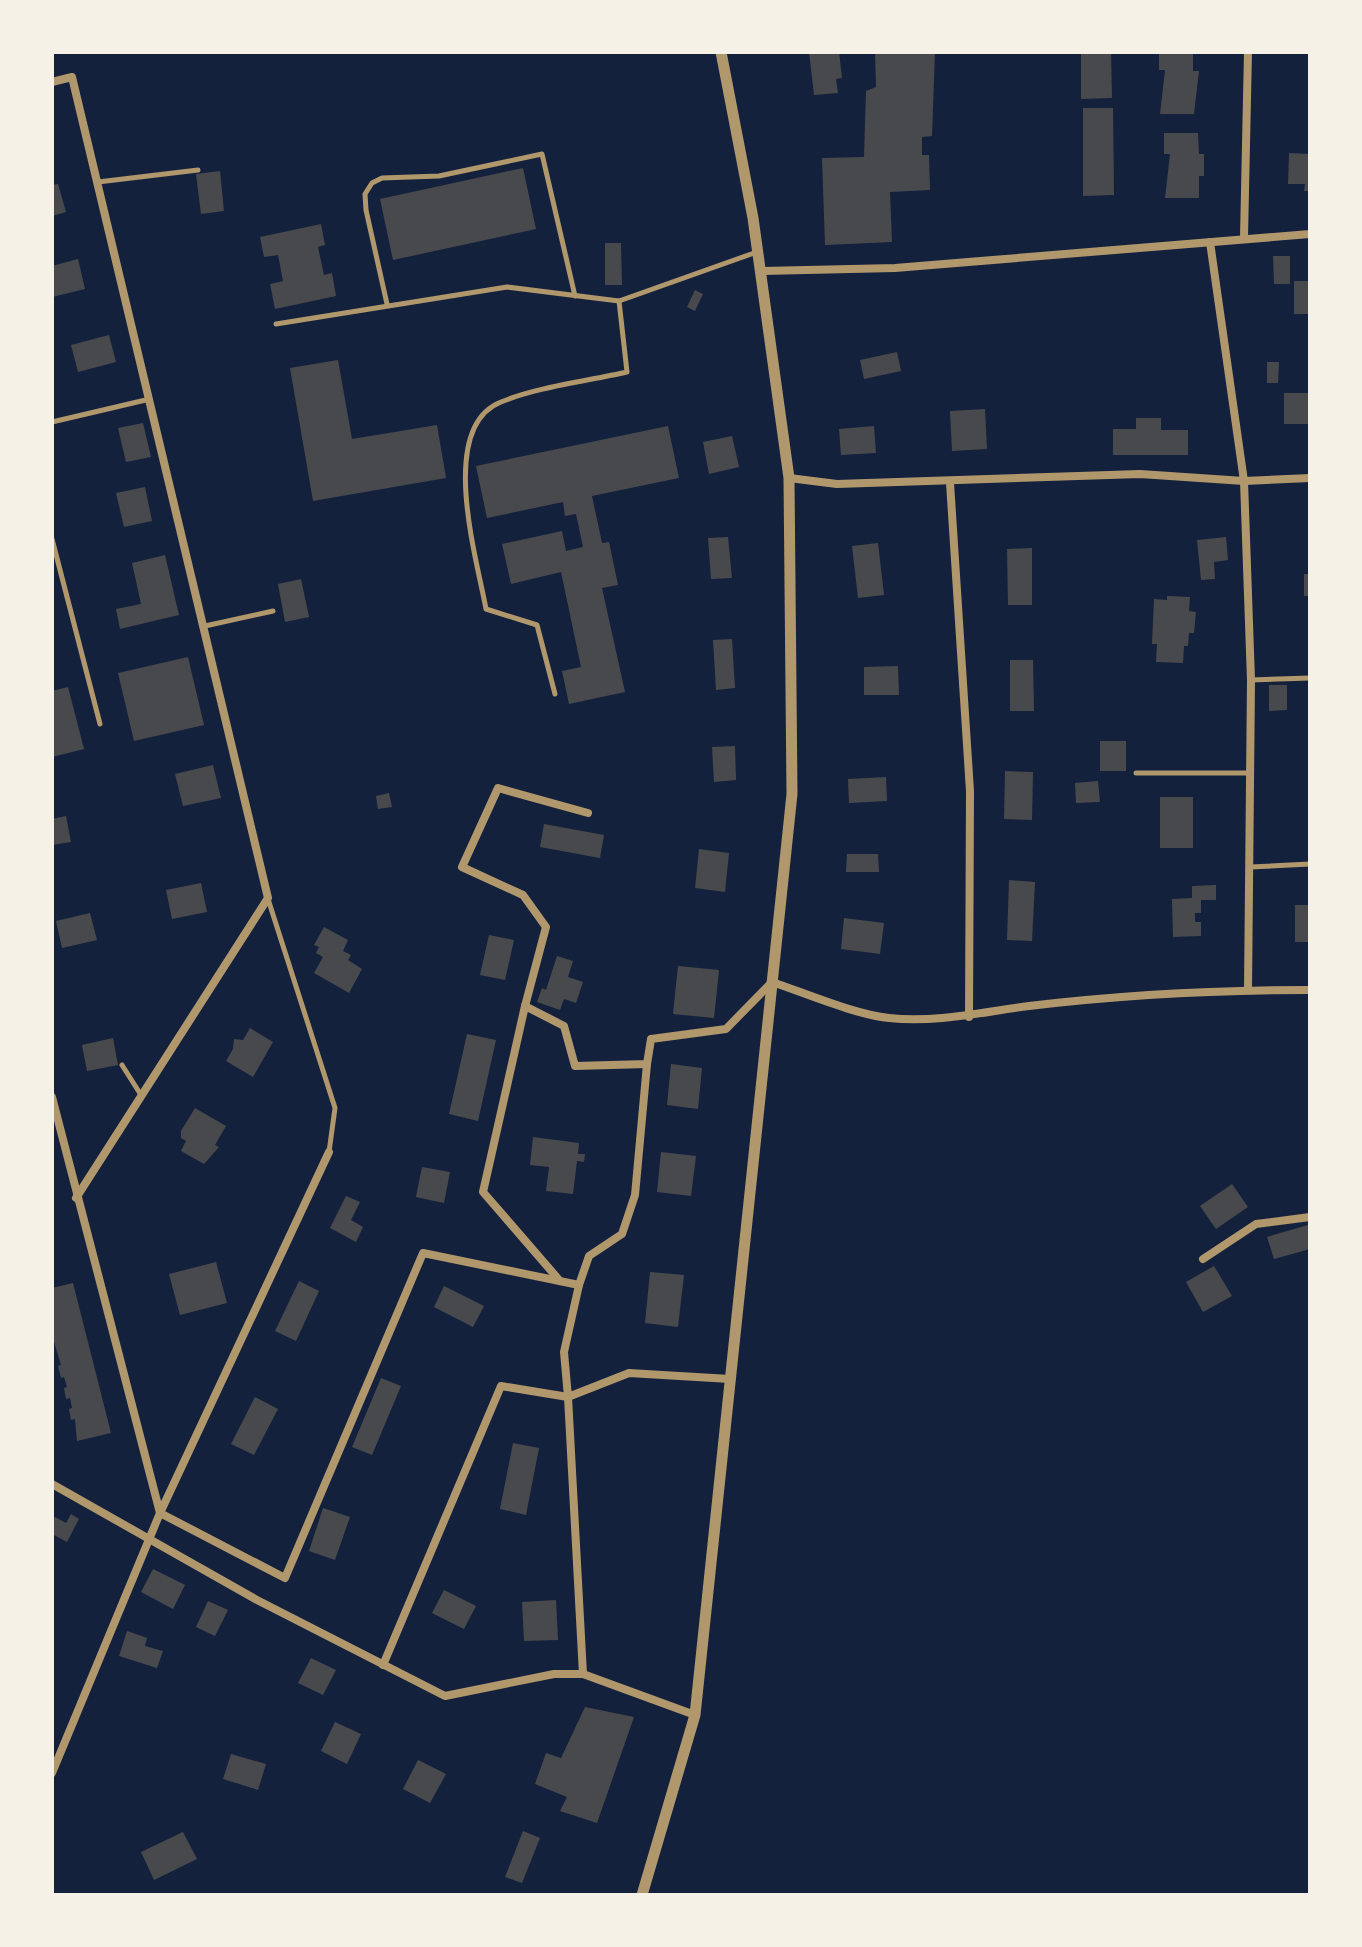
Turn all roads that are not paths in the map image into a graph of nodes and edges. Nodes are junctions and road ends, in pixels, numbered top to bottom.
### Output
1 (721, 52) edge
2 (1248, 52) edge
3 (52, 82) edge
4 (198, 170) dead end
5 (98, 182) junction
6 (1310, 234) edge
7 (1244, 237) junction
8 (1210, 242) junction
9 (758, 252) junction
10 (761, 271) junction
11 (575, 296) junction
12 (619, 301) junction
13 (387, 304) junction
14 (276, 324) dead end
15 (151, 399) junction
16 (52, 422) edge
17 (789, 478) junction
18 (1310, 478) edge
19 (1244, 481) junction
20 (950, 483) junction
21 (52, 539) edge
22 (273, 611) dead end
23 (205, 626) junction
24 (1310, 678) edge
25 (1251, 680) junction
26 (555, 694) dead end
27 (100, 724) dead end
28 (1136, 773) dead end
29 (1252, 773) junction
30 (588, 813) dead end
31 (1310, 864) edge
32 (1251, 867) junction
33 (268, 898) junction
34 (772, 982) junction
35 (1248, 990) junction
36 (1310, 990) edge
37 (525, 1006) junction
38 (969, 1017) junction
39 (647, 1064) junction
40 (122, 1065) dead end
41 (141, 1095) junction
42 (52, 1097) edge
43 (329, 1152) joint
44 (76, 1198) junction
45 (1310, 1217) edge
46 (1203, 1259) dead end
47 (560, 1281) junction
48 (579, 1285) junction
49 (730, 1379) junction
50 (568, 1397) junction
51 (52, 1484) edge
52 (160, 1513) junction
53 (150, 1540) junction
54 (383, 1665) junction
55 (583, 1674) junction
56 (695, 1715) junction
57 (52, 1773) edge
58 (642, 1895) edge

1 - 9 street
2 - 7 street
3 - 5 street
4 - 5 lane
5 - 15 street
6 - 7 street
7 - 8 street
8 - 10 street
8 - 19 street
9 - 10 street
9 - 12 lane
10 - 17 street
11 - 12 lane
11 - 13 lane
11 - 13 lane
12 - 26 lane
13 - 14 lane
15 - 16 lane
15 - 23 street
17 - 20 street
17 - 34 street
18 - 19 street
19 - 20 street
19 - 25 street
20 - 38 street
21 - 27 lane
22 - 23 lane
23 - 33 street
24 - 25 lane
25 - 29 street
28 - 29 lane
29 - 32 street
30 - 37 street
31 - 32 lane
32 - 35 street
33 - 41 street
33 - 43 lane
34 - 38 street
34 - 39 street
34 - 49 street
35 - 36 street
35 - 38 street
37 - 39 street
37 - 47 street
39 - 48 street
40 - 41 lane
41 - 44 street
42 - 44 street
43 - 52 street
44 - 52 street
45 - 46 street
47 - 48 street
47 - 52 street
48 - 50 street
49 - 50 street
49 - 56 street
50 - 54 street
50 - 55 street
51 - 53 street
52 - 53 street
53 - 54 street
53 - 57 street
54 - 55 street
55 - 56 street
56 - 58 street

